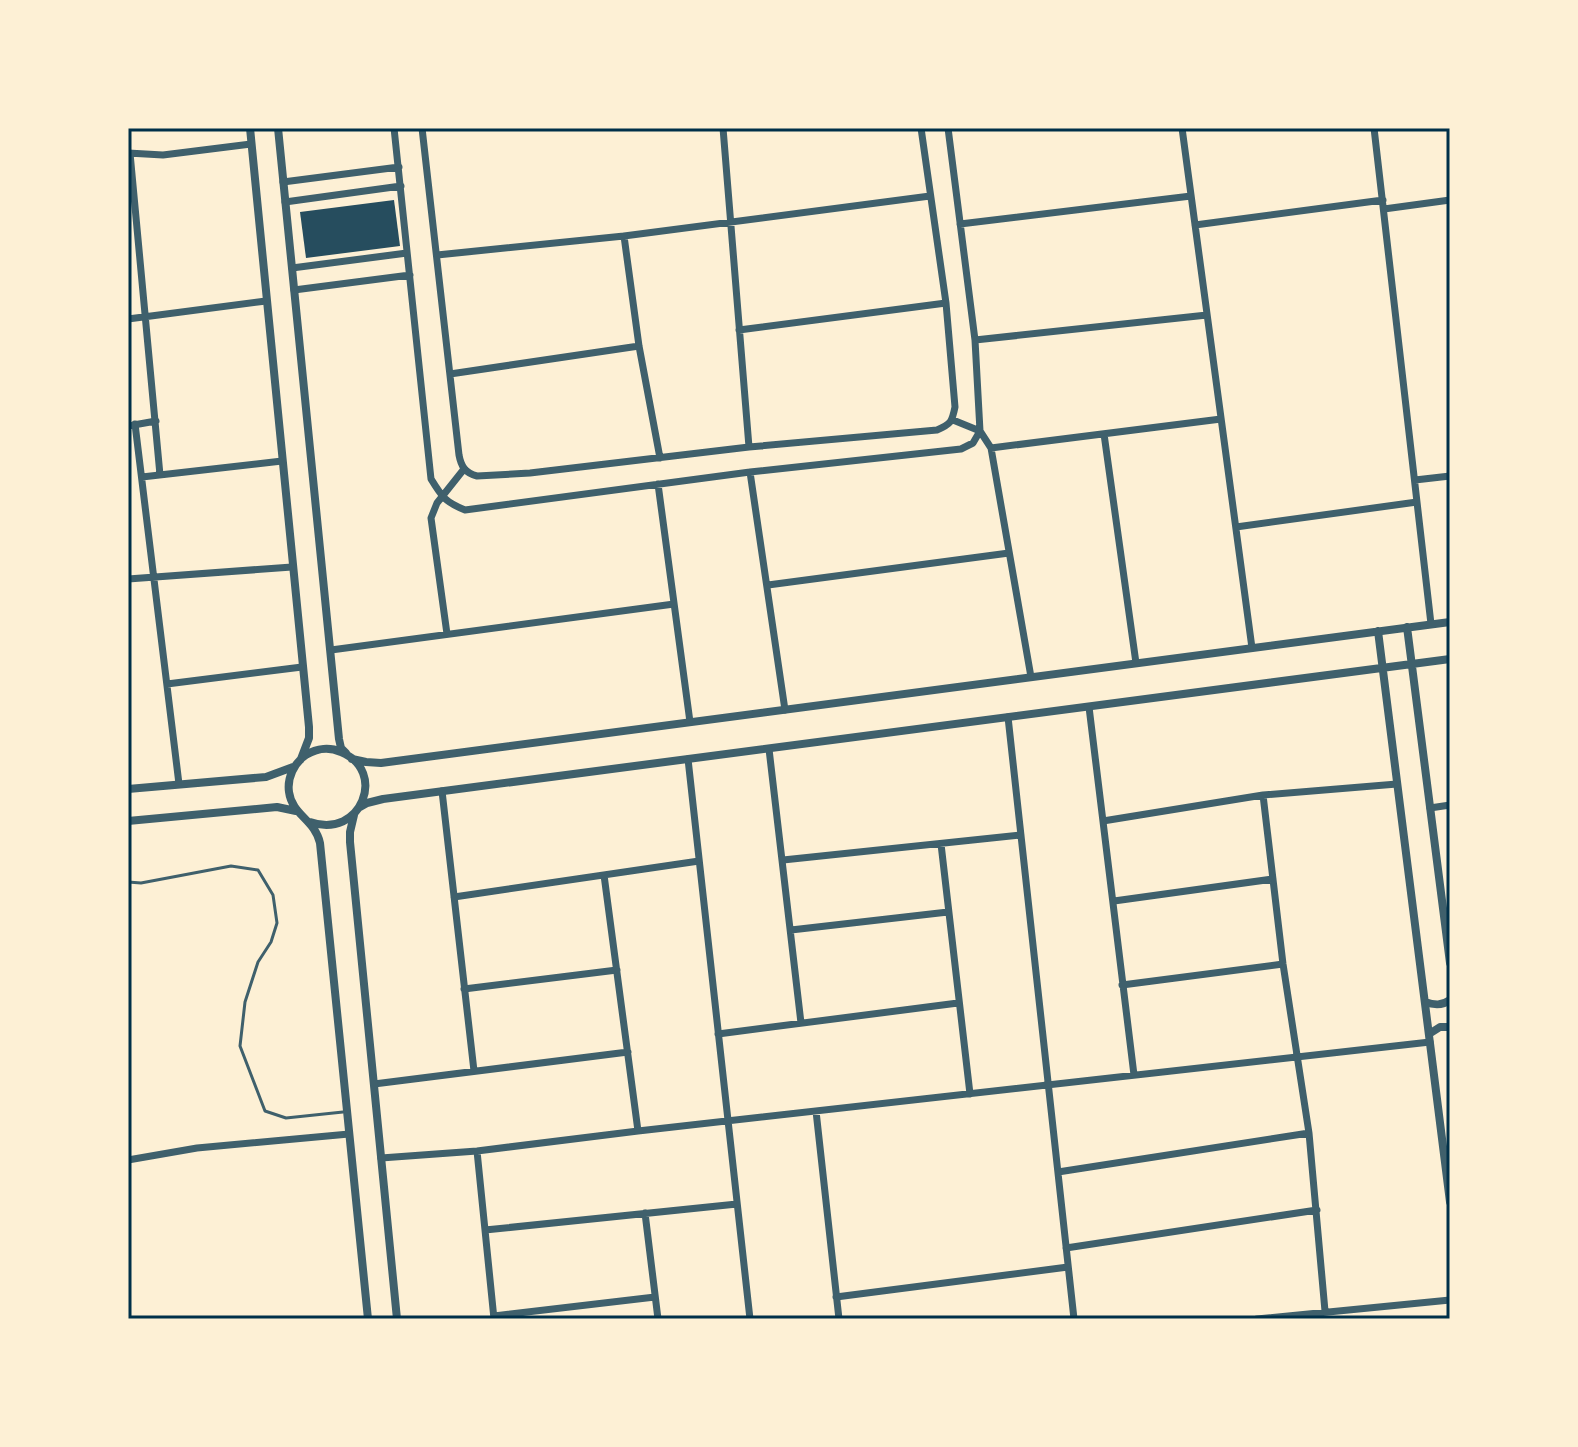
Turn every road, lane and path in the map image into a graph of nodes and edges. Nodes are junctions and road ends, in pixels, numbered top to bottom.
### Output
1 (250, 128) edge
2 (278, 128) edge
3 (394, 128) edge
4 (422, 128) edge
5 (723, 128) edge
6 (921, 128) edge
7 (948, 128) edge
8 (1182, 128) edge
9 (1374, 128) edge
10 (251, 144) junction
11 (129, 153) edge
12 (399, 167) junction
13 (283, 182) junction
14 (401, 186) junction
15 (930, 196) junction
16 (1191, 196) junction
17 (1450, 200) edge
18 (285, 202) junction
19 (1383, 205) junction
20 (730, 223) junction
21 (960, 224) junction
22 (1195, 225) junction
23 (624, 236) junction
24 (407, 253) junction
25 (437, 255) junction
26 (292, 268) junction
27 (410, 275) junction
28 (294, 290) junction
29 (266, 301) junction
30 (946, 303) junction
31 (1207, 315) junction
32 (146, 317) junction
33 (128, 319) edge
34 (739, 330) junction
35 (975, 340) junction
36 (639, 346) junction
37 (450, 374) junction
38 (1221, 419) junction
39 (953, 420) junction
40 (156, 421) junction
41 (132, 425) edge
42 (980, 431) junction
43 (1104, 434) junction
44 (749, 447) junction
45 (991, 448) junction
46 (660, 458) junction
47 (282, 461) junction
48 (464, 469) junction
49 (750, 472) junction
50 (160, 475) junction
51 (1450, 476) edge
52 (142, 477) junction
53 (1415, 480) junction
54 (658, 484) junction
55 (442, 497) junction
56 (1417, 502) junction
57 (1236, 527) junction
58 (1009, 553) junction
59 (292, 567) junction
60 (154, 577) junction
61 (128, 579) edge
62 (768, 585) junction
63 (674, 604) junction
64 (1450, 622) edge
65 (1431, 624) junction
66 (1407, 627) junction
67 (1378, 631) junction
68 (447, 634) junction
69 (1252, 648) junction
70 (331, 650) junction
71 (1450, 659) edge
72 (1136, 663) junction
73 (1412, 664) junction
74 (302, 667) junction
75 (1382, 668) junction
76 (1031, 677) junction
77 (167, 684) junction
78 (1089, 707) junction
79 (785, 710) junction
80 (1008, 717) junction
81 (690, 722) junction
82 (769, 749) junction
83 (349, 756) junction
84 (301, 759) junction
85 (688, 759) junction
86 (294, 767) junction
87 (179, 784) junction
88 (1397, 784) junction
89 (128, 789) edge
90 (442, 791) junction
91 (1263, 795) junction
92 (1450, 805) edge
93 (1430, 808) junction
94 (296, 811) junction
95 (357, 811) junction
96 (128, 821) edge
97 (1103, 821) junction
98 (310, 822) junction
99 (1021, 835) junction
100 (941, 844) junction
101 (783, 860) junction
102 (699, 861) junction
103 (604, 875) junction
104 (1273, 879) junction
105 (128, 882) edge
106 (454, 897) junction
107 (1114, 901) junction
108 (948, 912) junction
109 (791, 930) junction
110 (1450, 963) edge
111 (1283, 964) junction
112 (617, 970) junction
113 (1122, 985) junction
114 (464, 989) junction
115 (1450, 1000) edge
116 (1425, 1002) junction
117 (958, 1003) junction
118 (801, 1023) junction
119 (1450, 1027) edge
120 (718, 1034) junction
121 (1429, 1038) junction
122 (628, 1052) junction
123 (1296, 1057) junction
124 (474, 1071) junction
125 (1134, 1075) junction
126 (374, 1084) junction
127 (1048, 1085) junction
128 (970, 1094) junction
129 (816, 1111) junction
130 (347, 1112) junction
131 (728, 1121) junction
132 (638, 1131) junction
133 (1309, 1133) junction
134 (349, 1134) junction
135 (477, 1151) junction
136 (381, 1158) junction
137 (128, 1160) edge
138 (1058, 1172) junction
139 (1450, 1202) edge
140 (737, 1204) junction
141 (1317, 1210) junction
142 (645, 1213) junction
143 (485, 1230) junction
144 (1066, 1248) junction
145 (1068, 1267) junction
146 (655, 1297) junction
147 (836, 1297) junction
148 (1450, 1300) edge
149 (1325, 1311) junction
150 (494, 1318) edge
151 (1271, 1318) edge
152 (368, 1319) edge
153 (397, 1319) edge
154 (658, 1319) edge
155 (750, 1319) edge
156 (839, 1319) edge
157 (1074, 1319) edge
158 (1257, 1319) edge

1 - 10 street
2 - 13 street
3 - 12 street
4 - 25 street
5 - 20 street
6 - 15 street
7 - 21 street
8 - 16 street
9 - 19 street
10 - 11 street
10 - 29 street
11 - 32 street
12 - 13 street
12 - 14 street
13 - 18 street
14 - 18 street
14 - 24 street
15 - 20 street
15 - 30 street
16 - 21 street
16 - 22 street
17 - 19 street
18 - 26 street
19 - 22 street
19 - 53 street
20 - 23 street
20 - 34 street
21 - 35 street
22 - 31 street
23 - 25 street
23 - 36 street
24 - 26 street
24 - 27 street
25 - 37 street
26 - 28 street
27 - 28 street
27 - 55 street
28 - 70 street
29 - 32 street
29 - 47 street
30 - 34 street
30 - 39 street
31 - 35 street
31 - 38 street
32 - 33 street
32 - 40 street
34 - 44 street
35 - 42 street
36 - 37 street
36 - 46 street
37 - 48 street
38 - 43 street
38 - 57 street
39 - 42 street
39 - 44 street
40 - 41 street
40 - 50 street
41 - 52 street
42 - 45 street
42 - 49 street
43 - 45 street
43 - 72 street
44 - 46 street
45 - 58 street
46 - 48 street
47 - 50 street
47 - 59 street
48 - 55 street
49 - 54 street
49 - 62 street
50 - 52 street
51 - 53 street
52 - 60 street
53 - 56 street
54 - 55 street
54 - 63 street
55 - 68 street
56 - 57 street
56 - 65 street
57 - 69 street
58 - 62 street
58 - 76 street
59 - 60 street
59 - 74 street
60 - 61 street
60 - 77 street
62 - 79 street
63 - 68 street
63 - 81 street
64 - 65 street
65 - 66 street
66 - 67 street
66 - 73 street
67 - 69 street
67 - 75 street
68 - 70 street
69 - 72 street
70 - 83 street
71 - 73 street
72 - 76 street
73 - 75 street
73 - 93 street
74 - 77 street
74 - 84 street
75 - 78 street
75 - 88 street
76 - 79 street
77 - 87 street
78 - 80 street
78 - 97 street
79 - 81 street
80 - 82 street
80 - 99 street
81 - 83 street
82 - 85 street
82 - 101 street
83 - 84 street
83 - 95 street
84 - 86 street
85 - 90 street
85 - 102 street
86 - 87 street
86 - 94 street
87 - 89 street
88 - 91 street
88 - 116 street
90 - 95 street
90 - 106 street
91 - 97 street
91 - 104 street
92 - 93 street
93 - 110 street
94 - 96 street
94 - 98 street
95 - 98 street
95 - 126 street
97 - 107 street
98 - 130 street
99 - 100 street
99 - 127 street
100 - 101 street
100 - 108 street
101 - 109 street
102 - 103 street
102 - 120 street
103 - 106 street
103 - 112 street
104 - 107 street
104 - 111 street
105 - 130 lane
106 - 114 street
107 - 113 street
108 - 109 street
108 - 117 street
109 - 118 street
111 - 113 street
111 - 123 street
112 - 114 street
112 - 122 street
113 - 125 street
114 - 124 street
115 - 116 street
116 - 121 street
117 - 118 street
117 - 128 street
118 - 120 street
119 - 121 street
120 - 131 street
121 - 123 street
121 - 139 street
122 - 124 street
122 - 132 street
123 - 125 street
123 - 133 street
124 - 126 street
125 - 127 street
126 - 136 street
127 - 128 street
127 - 138 street
128 - 129 street
129 - 131 street
129 - 147 street
130 - 134 street
131 - 132 street
131 - 140 street
132 - 135 street
133 - 138 street
133 - 141 street
134 - 137 street
134 - 152 street
135 - 136 street
135 - 143 street
136 - 153 street
138 - 144 street
140 - 142 street
140 - 155 street
141 - 144 street
141 - 149 street
142 - 143 street
142 - 146 street
143 - 150 street
144 - 145 street
145 - 147 street
145 - 157 street
146 - 150 street
146 - 154 street
147 - 156 street
148 - 149 street
149 - 151 street
151 - 158 street

